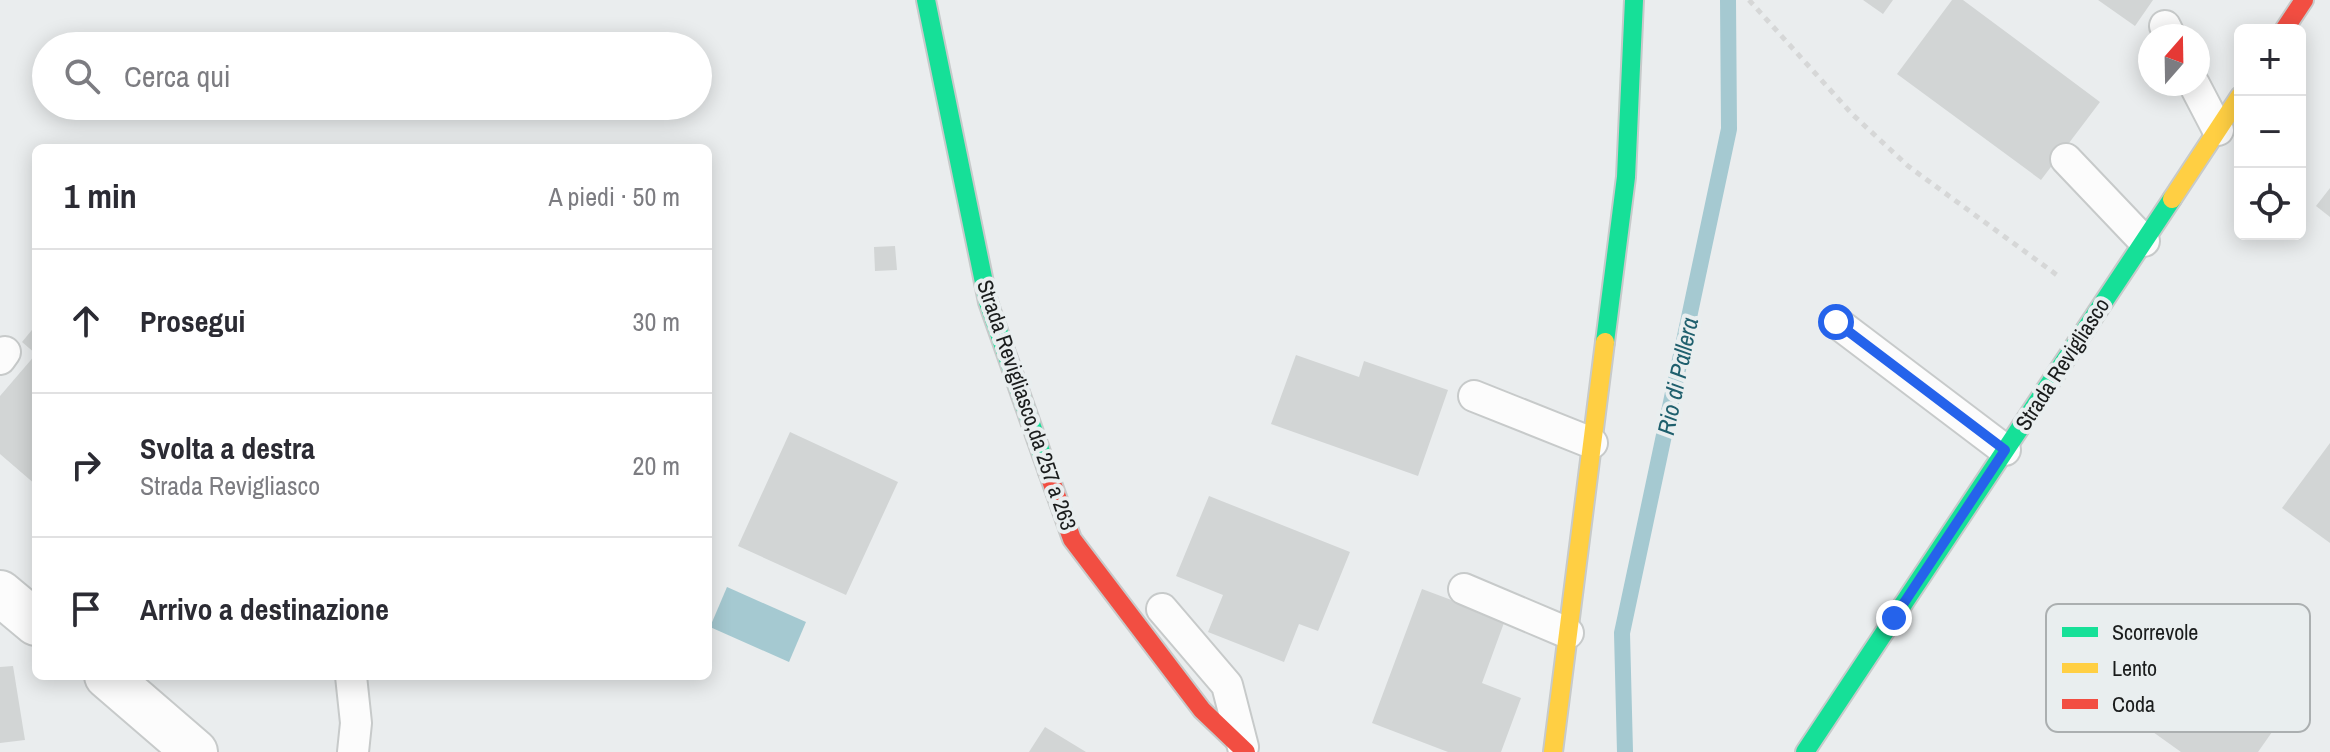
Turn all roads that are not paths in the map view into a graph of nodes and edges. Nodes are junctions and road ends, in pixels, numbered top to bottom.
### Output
1 (926, 0) edge
2 (1634, 0) edge
3 (2304, 0) edge
4 (2288, 24) edge
5 (2200, 96) edge
6 (2234, 105) edge
7 (2218, 130) junction
8 (2066, 159) dead end
9 (2144, 241) junction
10 (1836, 322) dead end
11 (1474, 396) dead end
12 (1592, 443) junction
13 (2005, 450) junction
14 (1464, 589) dead end
15 (0, 593) edge
16 (1162, 609) dead end
17 (32, 620) edge
18 (1568, 633) junction
19 (112, 680) edge
20 (351, 680) edge
21 (1245, 751) edge
22 (195, 752) edge
23 (353, 752) edge
24 (1553, 752) edge
25 (1805, 752) edge

1 - 21 street, Strada Revigliasco,da 257 a 263
2 - 12 street
3 - 4 street
5 - 7 lane
6 - 7 street, Strada Revigliasco
7 - 9 street, Strada Revigliasco
8 - 9 lane
9 - 13 street, Strada Revigliasco
10 - 13 lane
11 - 12 lane
12 - 18 street
13 - 25 street, Strada Revigliasco
14 - 18 lane
15 - 17 street
16 - 21 lane
18 - 24 street
19 - 22 street
20 - 23 lane

